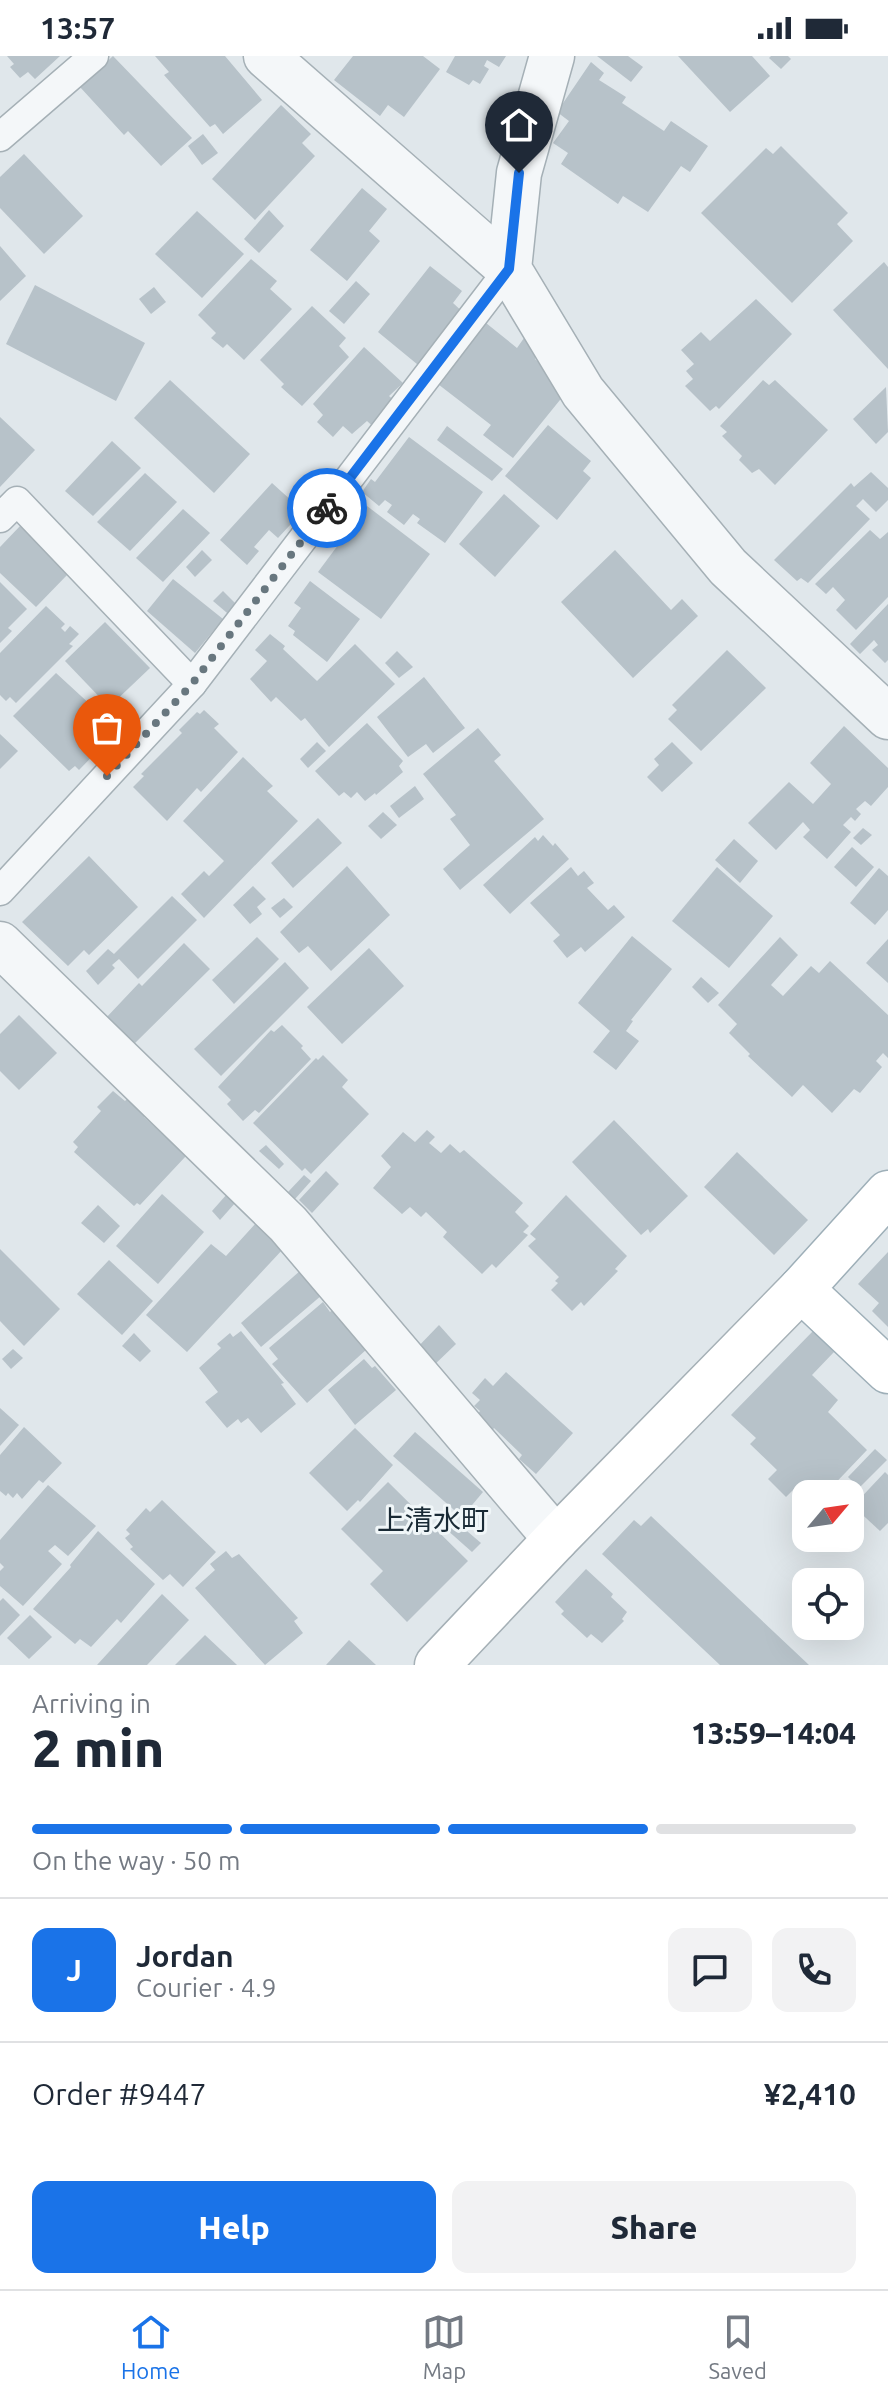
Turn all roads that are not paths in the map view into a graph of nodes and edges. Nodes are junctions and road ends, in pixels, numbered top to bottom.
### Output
1 (94, 56) edge
2 (266, 56) edge
3 (552, 56) edge
4 (0, 137) edge
5 (509, 269) junction
6 (0, 518) edge
7 (192, 684) junction
8 (888, 717) edge
9 (0, 891) edge
10 (0, 944) edge
11 (888, 1193) edge
12 (801, 1289) junction
13 (888, 1371) edge
14 (556, 1539) junction
15 (437, 1665) edge

1 - 4 lane
2 - 5 street
3 - 5 street
5 - 7 lane
5 - 8 street
6 - 7 lane
7 - 9 lane
10 - 14 street
11 - 12 street
12 - 13 street
12 - 14 street
14 - 15 street

